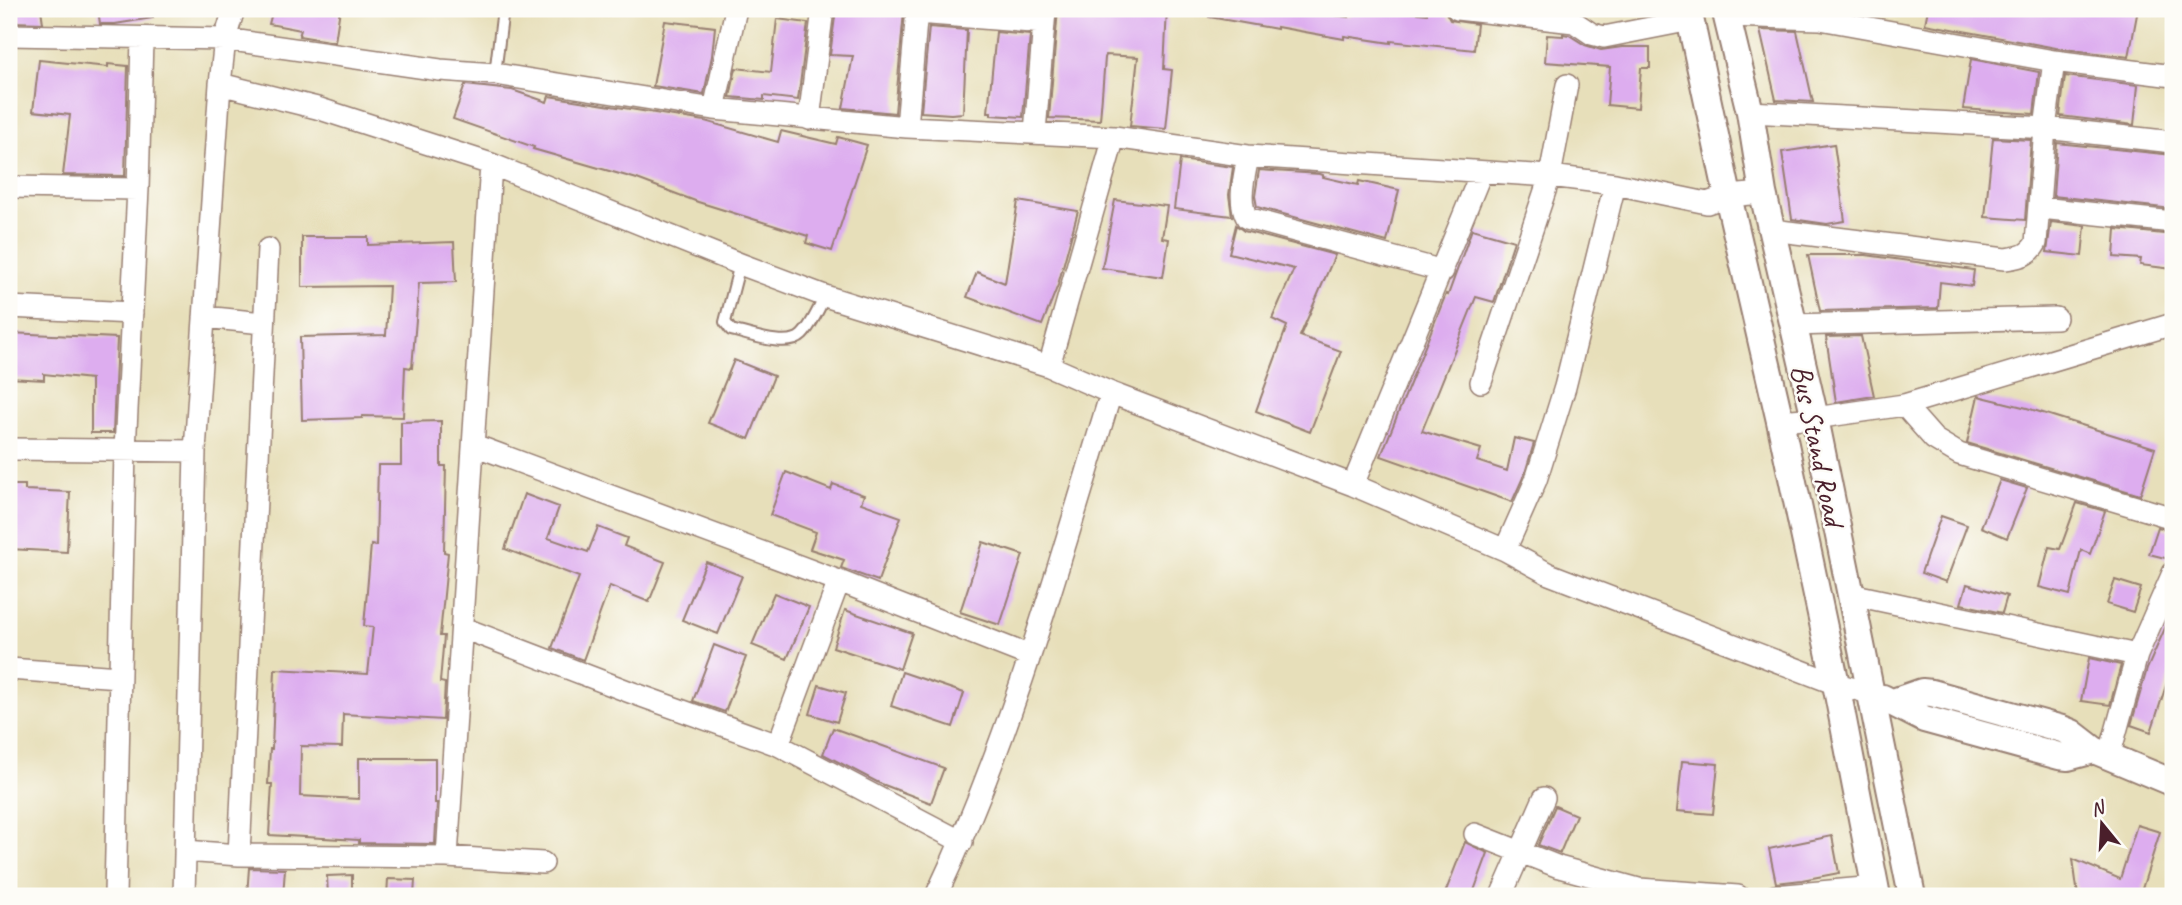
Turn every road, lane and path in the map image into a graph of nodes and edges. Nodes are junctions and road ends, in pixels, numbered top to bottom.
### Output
1 (234, 9) edge
2 (503, 9) edge
3 (736, 9) edge
4 (823, 9) edge
5 (1457, 9) edge
6 (917, 11) edge
7 (1726, 12) edge
8 (1689, 14) edge
9 (1045, 16) edge
10 (9, 36) edge
11 (142, 39) junction
12 (225, 39) junction
13 (2054, 61) junction
14 (495, 74) junction
15 (2173, 76) edge
16 (220, 84) junction
17 (1567, 85) dead end
18 (714, 109) junction
19 (1750, 112) junction
20 (809, 119) junction
21 (907, 127) junction
22 (2045, 128) junction
23 (1035, 132) junction
24 (1114, 137) junction
25 (2173, 142) edge
26 (1248, 156) junction
27 (491, 164) junction
28 (1481, 173) junction
29 (1550, 176) junction
30 (1615, 184) junction
31 (9, 187) edge
32 (138, 188) junction
33 (1763, 192) junction
34 (1728, 196) junction
35 (2041, 208) junction
36 (2173, 222) edge
37 (1772, 230) junction
38 (268, 249) dead end
39 (740, 264) junction
40 (1443, 271) junction
41 (825, 296) junction
42 (9, 307) edge
43 (132, 313) junction
44 (204, 317) junction
45 (2056, 318) dead end
46 (263, 323) junction
47 (1792, 324) junction
48 (2173, 324) edge
49 (1049, 366) junction
50 (1481, 382) dead end
51 (1111, 393) junction
52 (1904, 405) junction
53 (1815, 418) junction
54 (1780, 421) junction
55 (474, 445) junction
56 (9, 450) edge
57 (125, 450) junction
58 (195, 451) junction
59 (1353, 485) junction
60 (2173, 518) edge
61 (1505, 550) junction
62 (2173, 573) edge
63 (839, 581) junction
64 (1850, 594) junction
65 (2165, 613) edge
66 (463, 628) junction
67 (2137, 655) junction
68 (1030, 656) junction
69 (9, 669) edge
70 (119, 677) junction
71 (1836, 684) junction
72 (1882, 697) junction
73 (778, 745) junction
74 (2101, 753) junction
75 (2173, 783) edge
76 (1545, 798) dead end
77 (1475, 834) dead end
78 (962, 842) junction
79 (185, 851) junction
80 (1521, 852) junction
81 (239, 855) junction
82 (447, 857) junction
83 (543, 863) dead end
84 (1876, 892) edge
85 (115, 896) edge
86 (184, 896) edge
87 (936, 896) edge
88 (1502, 896) edge
89 (1738, 896) edge
90 (1775, 896) edge
91 (1912, 896) edge

1 - 12 street
2 - 14 lane
3 - 18 street
4 - 20 street
5 - 8 street
6 - 9 street
6 - 21 street
7 - 13 street
7 - 19 street, Bus Stand Road
8 - 34 street, Bus Stand Road
9 - 23 street
10 - 11 street
11 - 12 street
11 - 32 street
12 - 14 street
12 - 16 street
13 - 15 street
13 - 22 street
14 - 18 street
16 - 27 street
16 - 44 street
17 - 29 street
18 - 20 street
19 - 22 street
19 - 33 street, Bus Stand Road
20 - 21 street
21 - 23 street
22 - 25 street
22 - 35 street
23 - 24 street
24 - 26 street
24 - 49 street
26 - 28 street
26 - 40 street
27 - 39 street
27 - 55 street
28 - 29 street
28 - 40 street
29 - 30 street
29 - 50 street
30 - 34 street
30 - 61 street
31 - 32 street
32 - 43 street
33 - 34 street
33 - 37 street, Bus Stand Road
34 - 54 street, Bus Stand Road
35 - 36 street
35 - 37 street
37 - 47 street, Bus Stand Road
38 - 46 street
39 - 41 street
39 - 41 lane
40 - 59 street
41 - 49 street
42 - 43 street
43 - 57 street
44 - 46 street
44 - 58 street
45 - 47 street
46 - 81 street
47 - 53 street, Bus Stand Road
48 - 52 street
49 - 51 street
51 - 59 street
51 - 68 street
52 - 53 street
52 - 60 street
53 - 54 street
53 - 64 street, Bus Stand Road
54 - 71 street, Bus Stand Road
55 - 63 street
55 - 66 street
56 - 57 street
57 - 58 street
57 - 70 street
58 - 79 street
59 - 61 street
61 - 71 street
62 - 65 street
63 - 68 street
63 - 73 street
64 - 67 street
64 - 72 street, Bus Stand Road
65 - 67 street
66 - 73 street
66 - 82 street
67 - 74 street
68 - 78 street
69 - 70 street
70 - 85 street
71 - 72 street
71 - 84 street, Bus Stand Road
72 - 74 street
72 - 91 street, Bus Stand Road
73 - 78 street
74 - 75 street
76 - 80 street
77 - 80 street
78 - 87 street
79 - 81 street
79 - 86 street
80 - 88 street
80 - 89 street
81 - 82 street
82 - 83 street
84 - 90 street

